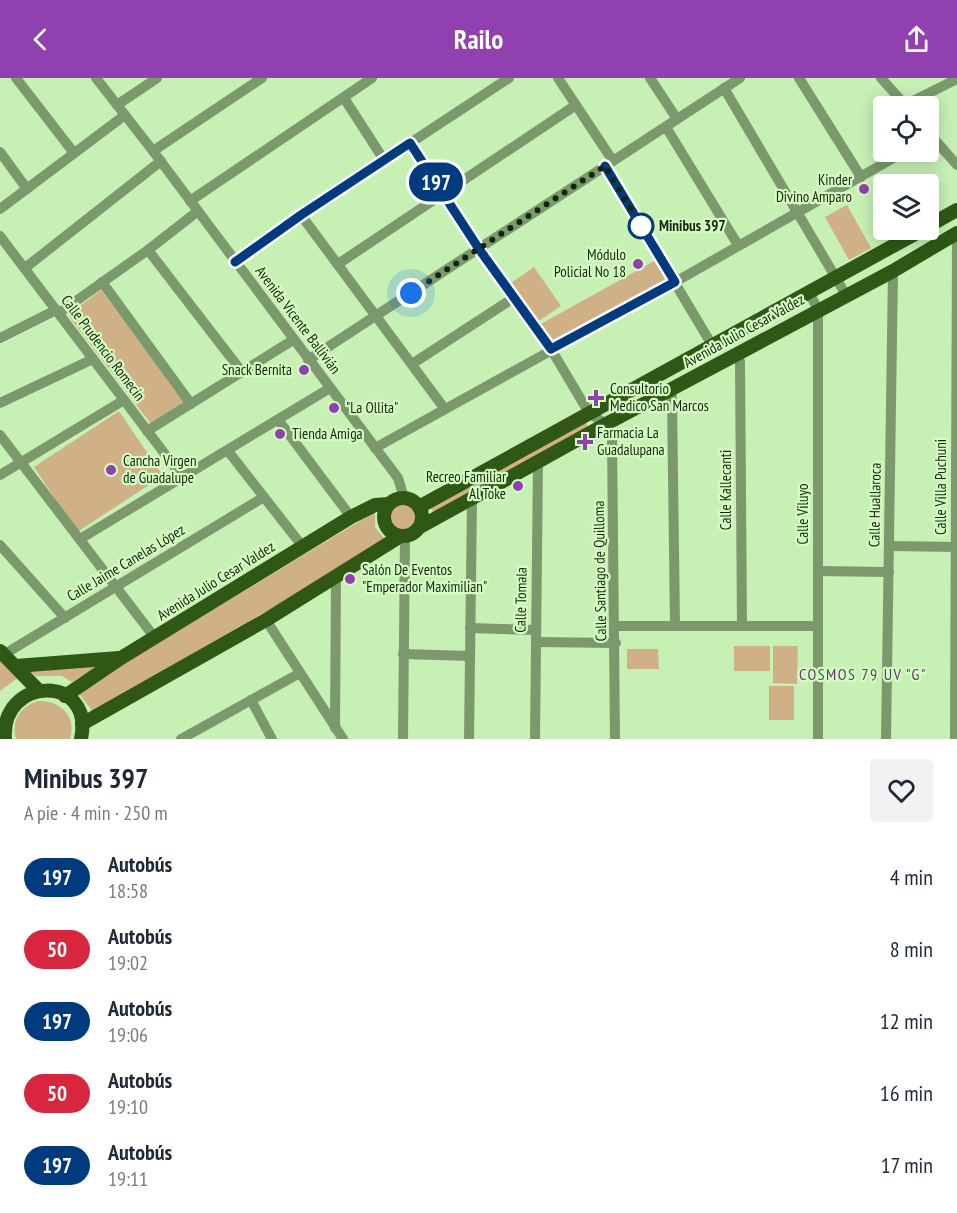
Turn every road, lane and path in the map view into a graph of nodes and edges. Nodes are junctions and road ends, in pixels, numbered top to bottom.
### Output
1 (16, 78) edge
2 (96, 78) edge
3 (157, 78) edge
4 (262, 78) edge
5 (372, 78) edge
6 (509, 78) edge
7 (558, 78) edge
8 (650, 78) edge
9 (740, 78) edge
10 (799, 78) edge
11 (881, 78) edge
12 (957, 79) edge
13 (724, 88) junction
14 (896, 96) edge
15 (924, 96) edge
16 (344, 98) junction
17 (117, 105) junction
18 (576, 105) junction
19 (125, 115) junction
20 (677, 119) junction
21 (666, 126) junction
22 (410, 143) junction
23 (939, 146) edge
24 (153, 151) junction
25 (0, 152) edge
26 (74, 153) junction
27 (384, 160) junction
28 (161, 161) junction
29 (887, 162) edge
30 (609, 164) junction
31 (957, 165) edge
32 (861, 177) junction
33 (27, 189) junction
34 (444, 194) junction
35 (190, 201) junction
36 (0, 209) edge
37 (957, 210) edge
38 (198, 211) junction
39 (798, 213) junction
40 (301, 215) junction
41 (939, 220) edge
42 (955, 234) edge
43 (0, 236) edge
44 (903, 240) edge
45 (738, 245) junction
46 (479, 249) junction
47 (148, 250) junction
48 (235, 262) junction
49 (338, 264) junction
50 (25, 268) junction
51 (893, 271) junction
52 (836, 276) junction
53 (102, 282) junction
54 (675, 282) junction
55 (808, 291) junction
56 (846, 295) junction
57 (515, 297) junction
58 (818, 309) junction
59 (57, 312) junction
60 (376, 316) junction
61 (1, 337) edge
62 (293, 340) junction
63 (712, 345) junction
64 (551, 349) junction
65 (737, 354) junction
66 (93, 359) junction
67 (308, 360) junction
68 (412, 364) junction
69 (242, 372) junction
70 (330, 388) junction
71 (670, 389) junction
72 (124, 400) junction
73 (0, 403) edge
74 (191, 404) junction
75 (444, 408) junction
76 (589, 413) junction
77 (279, 421) junction
78 (606, 424) junction
79 (957, 430) edge
80 (147, 431) junction
81 (0, 435) edge
82 (375, 448) junction
83 (228, 451) junction
84 (538, 462) junction
85 (21, 463) junction
86 (0, 475) edge
87 (183, 478) junction
88 (264, 497) junction
89 (404, 498) junction
90 (472, 499) junction
91 (389, 504) junction
92 (419, 507) junction
93 (351, 517) junction
94 (420, 527) junction
95 (402, 537) junction
96 (80, 539) junction
97 (0, 545) edge
98 (889, 546) junction
99 (303, 547) junction
100 (956, 547) edge
101 (818, 571) junction
102 (889, 572) junction
103 (336, 577) junction
104 (117, 587) junction
105 (956, 601) edge
106 (65, 618) junction
107 (266, 620) junction
108 (615, 626) junction
109 (742, 626) junction
110 (818, 626) junction
111 (675, 627) junction
112 (470, 628) junction
113 (536, 630) junction
114 (155, 638) junction
115 (536, 642) junction
116 (616, 643) junction
117 (2, 653) edge
118 (403, 654) junction
119 (470, 656) junction
120 (121, 658) junction
121 (16, 666) junction
122 (300, 673) junction
123 (37, 690) junction
124 (65, 696) junction
125 (251, 700) junction
126 (2, 719) edge
127 (202, 727) junction
128 (335, 728) junction
129 (82, 731) edge
130 (5, 739) edge
131 (95, 739) edge
132 (181, 739) edge
133 (208, 739) edge
134 (272, 739) edge
135 (343, 739) edge
136 (403, 739) edge
137 (469, 739) edge
138 (535, 739) edge
139 (615, 739) edge
140 (818, 739) edge
141 (886, 739) edge
142 (955, 739) edge

1 - 26 street
2 - 17 street, Avenida Vicente Ballivián
3 - 17 street
4 - 24 street
5 - 16 street
6 - 22 street
7 - 18 street
8 - 20 street
9 - 13 street
10 - 32 street
11 - 14 street
12 - 15 street
13 - 20 street
13 - 39 street
16 - 27 street
16 - 35 street
17 - 19 street, Avenida Vicente Ballivián
18 - 30 street
18 - 34 street
19 - 24 street, Avenida Vicente Ballivián
19 - 26 street
20 - 21 street
21 - 30 street
21 - 45 street
22 - 27 street
22 - 34 street
23 - 31 street
24 - 28 street, Avenida Vicente Ballivián
25 - 33 street
26 - 33 street
27 - 40 street
28 - 35 street, Avenida Vicente Ballivián
28 - 50 street
29 - 32 street
30 - 46 street
30 - 54 street
32 - 39 street
33 - 36 street
34 - 46 street
34 - 49 street
35 - 38 street, Avenida Vicente Ballivián
37 - 41 main road
38 - 47 street
38 - 48 street, Avenida Vicente Ballivián
39 - 45 street
39 - 52 street
40 - 48 street
40 - 49 street
42 - 51 main road, Avenida Julio Cesar Valdez
42 - 79 street, Calle Villa Puchuni
43 - 50 street, Calle Prudencio Romecín
44 - 52 main road, Avenida Julio Cesar Valdez
45 - 54 street
46 - 57 street
46 - 60 street
47 - 53 street
47 - 69 street
48 - 62 street, Avenida Vicente Ballivián
49 - 60 street
50 - 59 street, Calle Prudencio Romecín
51 - 56 main road, Avenida Julio Cesar Valdez
51 - 98 street, Calle Huallaroca
52 - 55 main road, Avenida Julio Cesar Valdez
52 - 56 street
53 - 59 street
53 - 74 street
54 - 63 street
54 - 64 street
55 - 58 street, Calle Viluyo
55 - 63 main road, Avenida Julio Cesar Valdez
56 - 58 main road, Avenida Julio Cesar Valdez
57 - 64 street
57 - 68 street
58 - 65 main road, Avenida Julio Cesar Valdez
58 - 101 street, Calle Viluyo
59 - 61 street
59 - 66 street, Calle Prudencio Romecín
60 - 67 street
60 - 68 street
62 - 67 street, Avenida Vicente Ballivián
62 - 69 street
63 - 76 main road, Avenida Julio Cesar Valdez
64 - 75 street
64 - 76 street
65 - 71 main road, Avenida Julio Cesar Valdez
65 - 109 street, Calle Kallecanti
66 - 72 street, Calle Prudencio Romecín
66 - 73 street
67 - 70 street, Avenida Vicente Ballivián
68 - 75 street
69 - 74 street
70 - 77 street
70 - 82 street, Avenida Vicente Ballivián
71 - 78 main road, Avenida Julio Cesar Valdez
71 - 111 street
72 - 80 street, Calle Prudencio Romecín
72 - 85 street
74 - 80 street
75 - 82 street
76 - 78 street
76 - 92 main road, Avenida Julio Cesar Valdez
77 - 83 street
77 - 93 street
78 - 84 main road, Avenida Julio Cesar Valdez
78 - 108 street, Calle Santiago de Quilloma
79 - 100 street, Calle Villa Puchuni
80 - 87 street, Calle Prudencio Romecín
81 - 85 street
82 - 89 street, Avenida Vicente Ballivián
83 - 87 street
83 - 88 street
84 - 90 main road, Avenida Julio Cesar Valdez
84 - 113 street, Calle Tomala
85 - 86 street
85 - 96 street
87 - 96 street
88 - 99 street
88 - 104 street, Calle Jaime Canelas López
89 - 91 main road
89 - 92 main road
90 - 94 main road, Avenida Julio Cesar Valdez
90 - 112 street
91 - 93 main road, Avenida Julio Cesar Valdez
91 - 95 main road
92 - 94 main road
93 - 99 main road, Avenida Julio Cesar Valdez
94 - 95 main road
95 - 103 main road
95 - 118 street
96 - 104 street
97 - 106 street
98 - 100 street
98 - 102 street, Calle Huallaroca
99 - 114 main road, Avenida Julio Cesar Valdez
100 - 105 street, Calle Villa Puchuni
101 - 102 street
101 - 110 street, Calle Viluyo
102 - 141 street, Calle Huallaroca
103 - 107 main road
103 - 128 street
104 - 106 street, Calle Jaime Canelas López
104 - 114 street
105 - 142 street, Calle Villa Puchuni
106 - 117 street, Calle Jaime Canelas López
107 - 122 street
107 - 129 main road
108 - 111 street
108 - 116 street, Calle Santiago de Quilloma
109 - 110 street
109 - 111 street
110 - 140 street, Calle Viluyo
112 - 113 street
112 - 119 street
113 - 115 street, Calle Tomala
114 - 120 main road, Avenida Julio Cesar Valdez
115 - 116 street
115 - 138 street, Calle Tomala
116 - 139 street, Calle Santiago de Quilloma
117 - 121 main road
118 - 119 street
118 - 136 street
119 - 137 street
120 - 121 main road
120 - 124 main road, Avenida Julio Cesar Valdez
121 - 123 main road
122 - 125 street
122 - 128 street
123 - 124 main road
123 - 126 main road
124 - 129 main road
125 - 127 street
125 - 134 street
126 - 130 main road
127 - 132 street
127 - 133 street
128 - 135 street
129 - 131 main road

